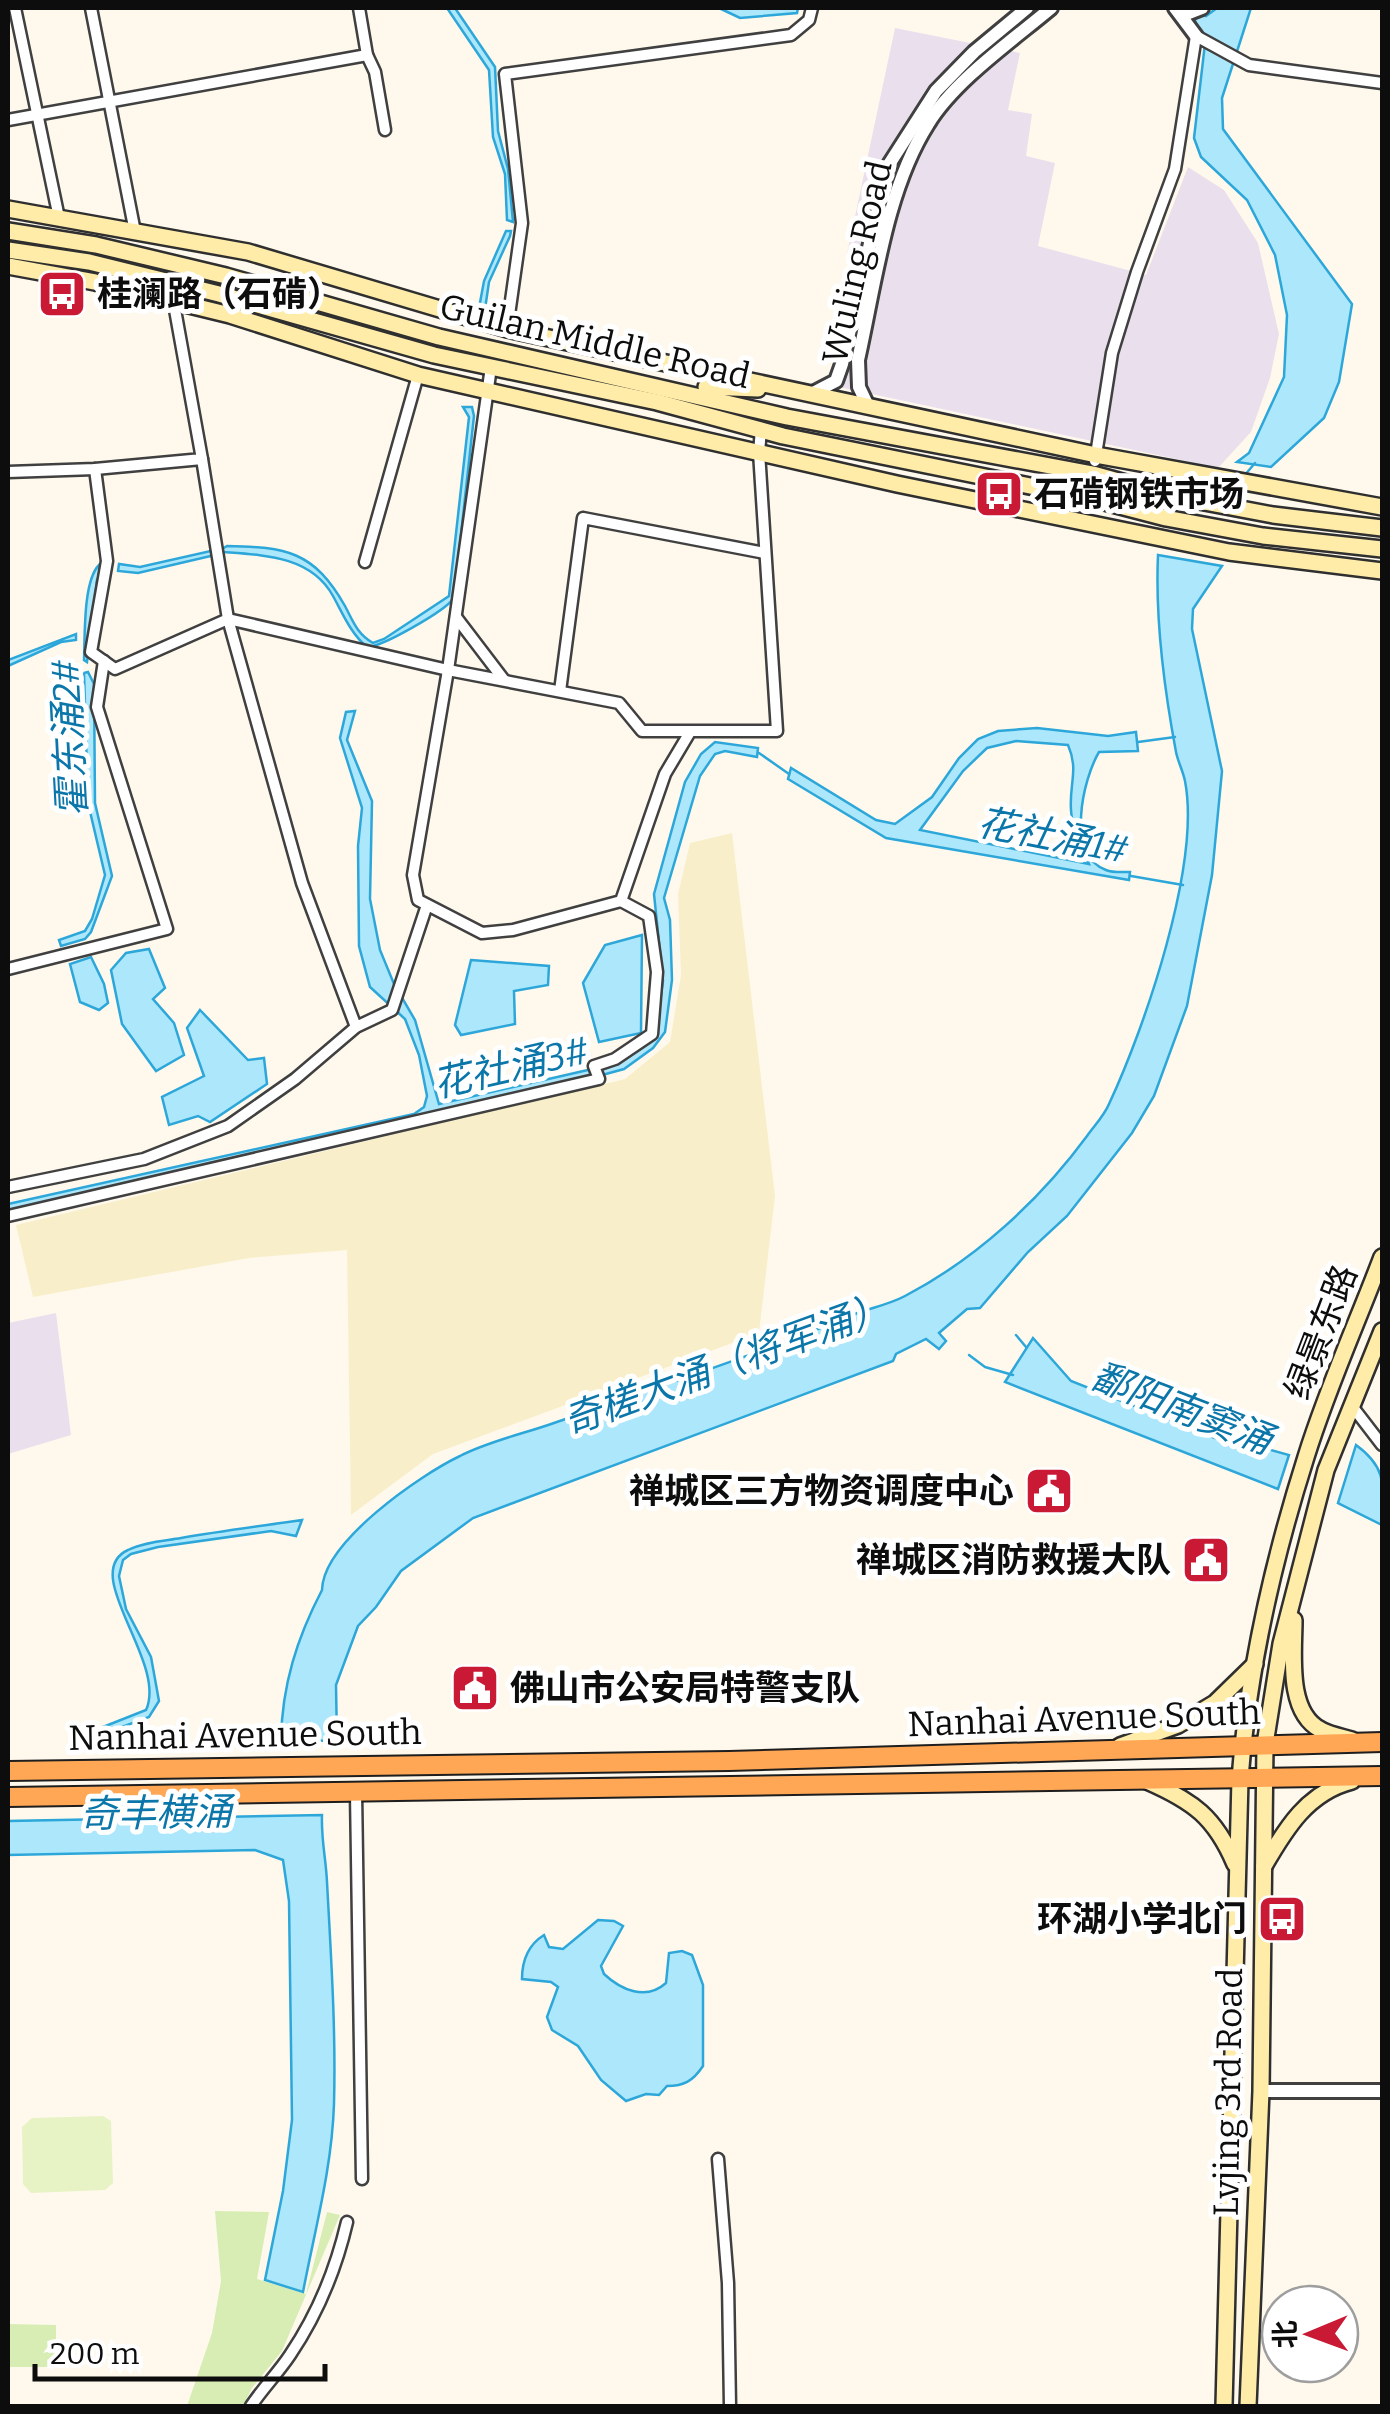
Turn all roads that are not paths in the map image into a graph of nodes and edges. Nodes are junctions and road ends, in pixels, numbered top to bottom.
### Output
1 (11, 8) edge
2 (91, 8) edge
3 (360, 8) edge
4 (812, 8) edge
5 (1027, 8) edge
6 (1051, 8) edge
7 (1202, 8) edge
8 (1180, 12) edge
9 (1196, 36) junction
10 (367, 55) junction
11 (1382, 83) edge
12 (109, 100) junction
13 (37, 114) junction
14 (8, 120) edge
15 (384, 130) dead end
16 (8, 209) edge
17 (59, 218) junction
18 (8, 231) edge
19 (135, 232) junction
20 (85, 243) junction
21 (8, 250) edge
22 (8, 266) edge
23 (170, 282) junction
24 (174, 301) junction
25 (507, 329) junction
26 (846, 349) junction
27 (535, 358) junction
28 (858, 360) junction
29 (491, 366) junction
30 (418, 375) junction
31 (660, 386) junction
32 (782, 388) junction
33 (488, 390) junction
34 (811, 394) junction
35 (868, 406) junction
36 (945, 422) junction
37 (761, 430) junction
38 (759, 452) junction
39 (1096, 454) junction
40 (202, 459) junction
41 (1030, 462) junction
42 (95, 469) junction
43 (8, 472) edge
44 (1093, 474) junction
45 (1382, 507) edge
46 (1382, 528) edge
47 (1382, 549) edge
48 (765, 553) junction
49 (365, 562) dead end
50 (1382, 571) edge
51 (456, 617) junction
52 (228, 619) junction
53 (104, 661) junction
54 (448, 670) junction
55 (505, 680) junction
56 (560, 691) junction
57 (690, 732) junction
58 (621, 902) junction
59 (427, 906) junction
60 (8, 969) edge
61 (356, 1027) junction
62 (8, 1186) edge
63 (8, 1216) edge
64 (1382, 1256) edge
65 (1382, 1331) edge
66 (1352, 1406) junction
67 (1382, 1445) edge
68 (1294, 1603) junction
69 (1255, 1664) junction
70 (1360, 1742) junction
71 (1382, 1742) edge
72 (1265, 1744) junction
73 (1242, 1746) junction
74 (1111, 1749) junction
75 (8, 1770) edge
76 (1375, 1777) edge
77 (1240, 1779) junction
78 (1265, 1779) junction
79 (1147, 1781) junction
80 (356, 1793) junction
81 (8, 1797) edge
82 (1262, 1869) junction
83 (1238, 1870) junction
84 (1261, 2091) junction
85 (1382, 2091) edge
86 (718, 2159) dead end
87 (362, 2179) dead end
88 (347, 2222) dead end
89 (252, 2406) edge
90 (730, 2406) edge
91 (1224, 2406) edge
92 (1248, 2406) edge

1 - 13 street
2 - 12 street
3 - 10 street
4 - 25 street
5 - 26 street, Wuling Road
6 - 28 street, Wuling Road
7 - 8 street
8 - 9 street
9 - 11 street
9 - 39 street
10 - 12 street
10 - 15 street
12 - 13 street
12 - 19 street
13 - 14 street
13 - 17 street
16 - 17 main road
17 - 19 main road
18 - 20 main road, Guilan Middle Road
19 - 20 main road
19 - 25 main road
20 - 27 main road, Guilan Middle Road
21 - 23 main road, Guilan Middle Road
22 - 24 main road
23 - 24 street
23 - 29 main road, Guilan Middle Road
24 - 30 main road
24 - 40 street
25 - 27 main road
25 - 32 main road
26 - 28 street
26 - 34 street, Wuling Road
27 - 31 main road, Guilan Middle Road
28 - 35 street, Wuling Road
29 - 33 street
29 - 37 main road, Guilan Middle Road
30 - 33 main road
30 - 49 street
31 - 32 main road
31 - 41 main road, Guilan Middle Road
32 - 34 main road
33 - 38 main road
33 - 51 street
34 - 35 main road
35 - 36 main road
36 - 39 main road
36 - 41 main road
37 - 38 street
37 - 47 main road, Guilan Middle Road
38 - 48 street
38 - 50 main road
39 - 44 street
39 - 45 main road
40 - 42 street
40 - 52 street
41 - 44 main road, Guilan Middle Road
42 - 43 street
42 - 53 street
44 - 46 main road, Guilan Middle Road
48 - 56 street
48 - 57 street
51 - 54 street
51 - 55 street
52 - 53 street
52 - 54 street
52 - 61 street
53 - 60 street
54 - 55 street
54 - 59 street
55 - 56 street
56 - 57 street
57 - 58 street
58 - 59 street
58 - 63 street
59 - 61 street
61 - 62 street
64 - 69 main road, 绿景东路
65 - 66 main road, 绿景东路
66 - 67 street
66 - 68 main road, 绿景东路
68 - 70 main road
68 - 72 main road, 绿景东路
69 - 73 main road, 绿景东路
69 - 74 main road
70 - 71 highway, Nanhai Avenue South
70 - 72 highway, Nanhai Avenue South
72 - 73 highway, Nanhai Avenue South
72 - 78 main road, 绿景东路
73 - 74 highway, Nanhai Avenue South
73 - 77 main road, 绿景东路
74 - 75 highway, Nanhai Avenue South
76 - 78 highway, Nanhai Avenue South
76 - 82 main road
77 - 78 highway, Nanhai Avenue South
77 - 79 highway, Nanhai Avenue South
77 - 83 main road, Lvjing 3rd Road
78 - 82 main road, Lvjing 3rd Road
79 - 80 highway, Nanhai Avenue South
79 - 83 main road
80 - 81 highway, Nanhai Avenue South
80 - 87 street
82 - 84 main road, Lvjing 3rd Road
83 - 91 main road, Lvjing 3rd Road
84 - 85 street
84 - 92 main road, Lvjing 3rd Road
86 - 90 street
88 - 89 street

